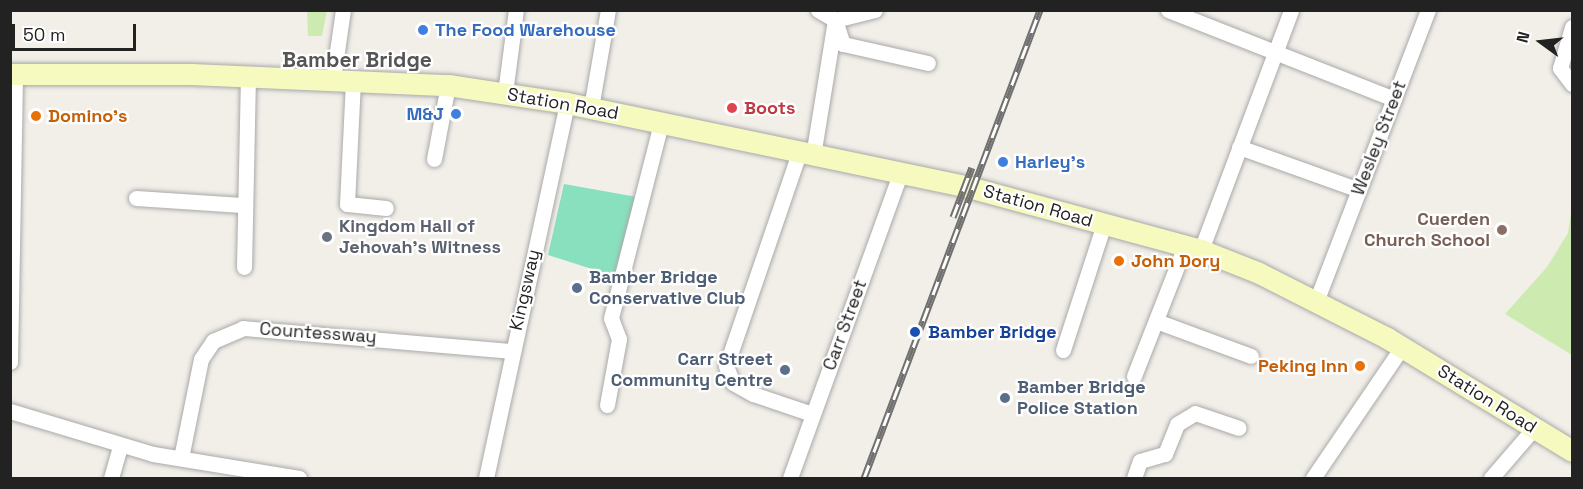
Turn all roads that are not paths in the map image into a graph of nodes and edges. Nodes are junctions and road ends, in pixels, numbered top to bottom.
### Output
1 (343, 10) edge
2 (516, 10) edge
3 (608, 10) edge
4 (818, 10) edge
5 (875, 10) edge
6 (1168, 10) edge
7 (1291, 10) edge
8 (1428, 10) edge
9 (1188, 14) edge
10 (835, 20) junction
11 (1572, 27) edge
12 (1275, 53) junction
13 (928, 63) dead end
14 (13, 74) edge
15 (248, 76) junction
16 (343, 80) junction
17 (1572, 84) edge
18 (448, 86) junction
19 (505, 93) junction
20 (1394, 99) junction
21 (567, 103) junction
22 (591, 108) junction
23 (662, 123) junction
24 (1239, 147) junction
25 (806, 155) junction
26 (434, 159) dead end
27 (901, 172) junction
28 (1359, 190) junction
29 (136, 198) dead end
30 (243, 205) junction
31 (386, 208) dead end
32 (1104, 224) junction
33 (1193, 248) junction
34 (244, 267) dead end
35 (13, 270) edge
36 (1317, 299) junction
37 (1155, 321) junction
38 (1402, 347) junction
39 (1063, 350) dead end
40 (511, 351) junction
41 (1251, 356) dead end
42 (10, 362) edge
43 (1134, 376) dead end
44 (607, 405) dead end
45 (10, 411) edge
46 (812, 414) junction
47 (1239, 428) dead end
48 (1534, 428) junction
49 (120, 446) junction
50 (1572, 451) edge
51 (181, 458) junction
52 (111, 478) edge
53 (299, 478) edge
54 (486, 478) edge
55 (790, 478) edge
56 (1134, 478) edge
57 (1314, 478) edge
58 (1491, 478) edge

1 - 16 street
2 - 19 street
3 - 22 street
4 - 10 street
5 - 10 street
6 - 9 street
7 - 12 street
8 - 20 street, Wesley Street
9 - 12 street
10 - 13 street
10 - 25 street
11 - 17 street
12 - 20 street
12 - 24 street
14 - 15 main road, Station Road
14 - 35 street
15 - 16 main road, Station Road
15 - 30 street
16 - 18 main road, Station Road
16 - 31 street
18 - 19 main road, Station Road
18 - 26 street
19 - 21 main road, Station Road
20 - 28 street, Wesley Street
21 - 22 main road, Station Road
21 - 40 street, Kingsway
22 - 23 main road, Station Road
23 - 25 main road, Station Road
23 - 44 street
24 - 28 street
24 - 33 street
25 - 27 main road, Station Road
25 - 46 street
27 - 32 main road, Station Road
27 - 46 street, Carr Street
28 - 36 street, Wesley Street
29 - 30 street
30 - 34 street
32 - 33 main road, Station Road
32 - 39 street, Station Road
33 - 36 main road, Station Road
33 - 37 street
35 - 42 street
36 - 38 main road, Station Road
37 - 41 street
37 - 43 street
38 - 48 main road, Station Road
38 - 57 street
40 - 51 street, Countessway
40 - 54 street, Kingsway
45 - 49 street
46 - 55 street, Carr Street
47 - 56 street
48 - 50 main road, Station Road
48 - 58 street
49 - 51 street
49 - 52 street
51 - 53 street

